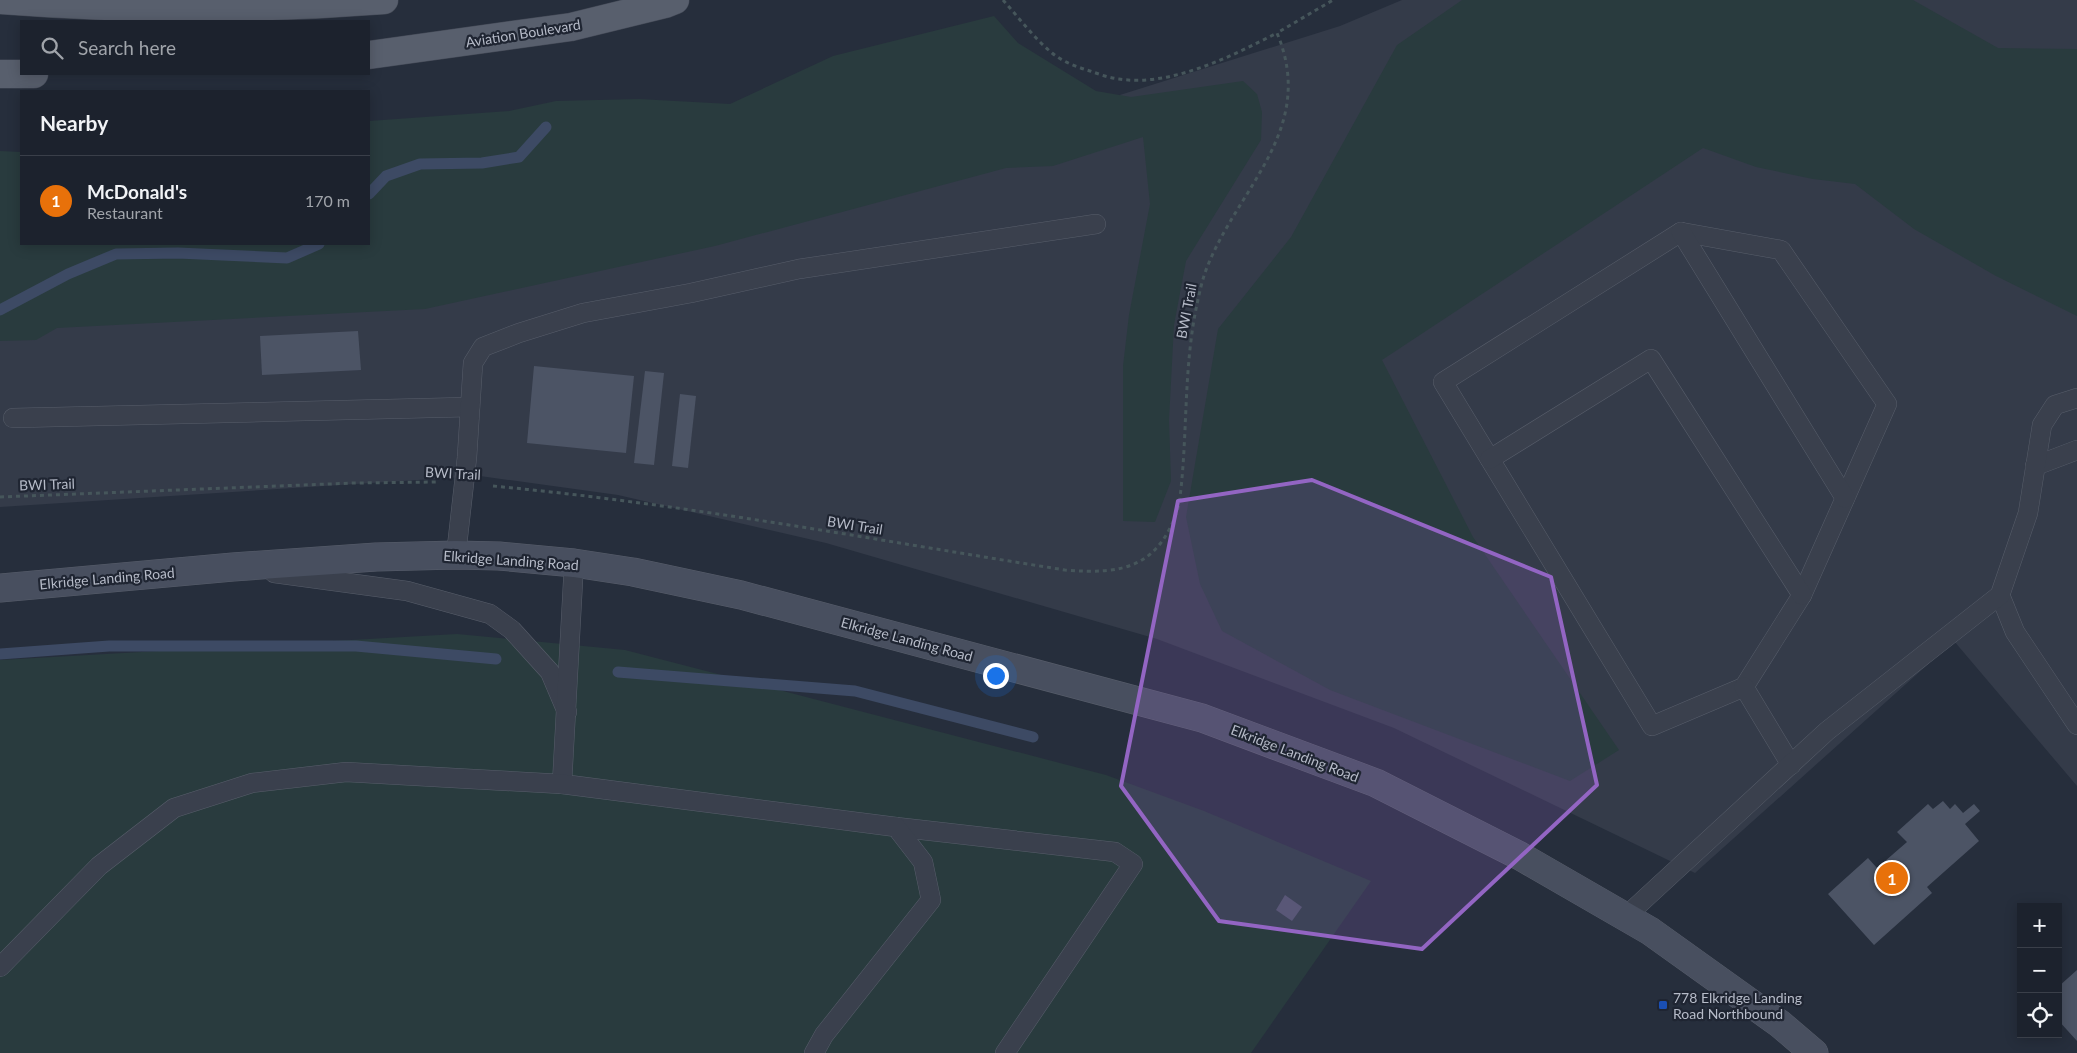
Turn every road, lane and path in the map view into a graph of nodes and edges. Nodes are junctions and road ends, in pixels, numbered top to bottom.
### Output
1 (0, 0) edge
2 (384, 0) edge
3 (675, 0) edge
4 (1003, 0) edge
5 (1333, 0) edge
6 (1277, 33) junction
7 (370, 55) edge
8 (0, 74) edge
9 (20, 74) edge
10 (1096, 224) dead end
11 (1681, 232) junction
12 (2077, 398) edge
13 (470, 407) junction
14 (13, 418) dead end
15 (2077, 450) edge
16 (1490, 459) junction
17 (2035, 466) junction
18 (464, 484) junction
19 (0, 497) edge
20 (1845, 498) junction
21 (456, 555) junction
22 (574, 562) junction
23 (234, 567) junction
24 (0, 588) edge
25 (1802, 594) junction
26 (2000, 595) junction
27 (1744, 687) junction
28 (567, 712) junction
29 (2077, 725) edge
30 (1791, 765) junction
31 (562, 784) junction
32 (896, 827) junction
33 (1625, 917) junction
34 (0, 967) edge
35 (814, 1053) edge
36 (1005, 1053) edge
37 (1814, 1053) edge

1 - 2 main road
3 - 7 main road, Aviation Boulevard
4 - 6 path
5 - 6 path
6 - 18 path, BWI Trail
8 - 9 main road
10 - 13 lane
11 - 16 lane
11 - 20 lane
11 - 20 lane
12 - 17 lane
13 - 14 lane
13 - 18 lane
15 - 17 lane
16 - 25 lane
16 - 27 lane
17 - 26 lane
18 - 19 path, BWI Trail
18 - 21 lane
20 - 25 lane
21 - 22 main road, Elkridge Landing Road
21 - 23 main road, Elkridge Landing Road
22 - 28 lane
22 - 33 main road, Elkridge Landing Road
23 - 24 main road, Elkridge Landing Road
23 - 28 lane
25 - 27 lane
26 - 29 lane
26 - 30 lane
27 - 30 lane
28 - 31 lane
30 - 33 lane
31 - 32 lane
31 - 34 lane
32 - 35 lane
32 - 36 lane
33 - 37 main road, Elkridge Landing Road

